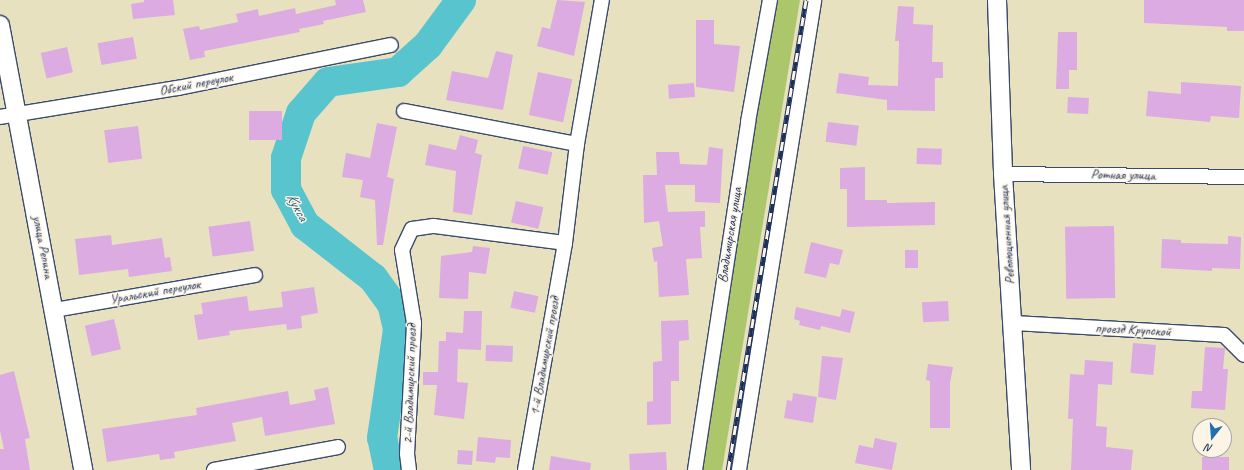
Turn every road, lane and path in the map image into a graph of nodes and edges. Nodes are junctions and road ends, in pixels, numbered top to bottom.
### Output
1 (602, 0) edge
2 (770, 0) edge
3 (814, 0) edge
4 (997, 0) edge
5 (0, 25) edge
6 (391, 45) dead end
7 (404, 111) dead end
8 (18, 114) junction
9 (0, 117) edge
10 (577, 144) junction
11 (1003, 174) junction
12 (1244, 177) edge
13 (565, 242) junction
14 (255, 275) dead end
15 (55, 310) junction
16 (1014, 323) junction
17 (1244, 355) edge
18 (338, 447) dead end
19 (83, 470) edge
20 (214, 470) edge
21 (409, 470) edge
22 (525, 470) edge
23 (694, 470) edge
24 (739, 470) edge
25 (1021, 470) edge

1 - 10 street, 1-й Владимирский проезд
2 - 23 street, Владимирская улица
3 - 24 street
4 - 11 street, Революционная улица
5 - 8 street, улица Репина
6 - 8 street, Обский переулок
7 - 10 street
8 - 9 street, Обский переулок
8 - 15 street, улица Репина
10 - 13 street, 1-й Владимирский проезд
11 - 12 street, Ротная улица
11 - 16 street, Революционная улица
13 - 21 street, 2-й Владимирский проезд
13 - 22 street, 1-й Владимирский проезд
14 - 15 street, Уральский переулок
15 - 19 street, улица Репина
16 - 17 street, проезд Крупской
16 - 25 street, Революционная улица
18 - 20 street

